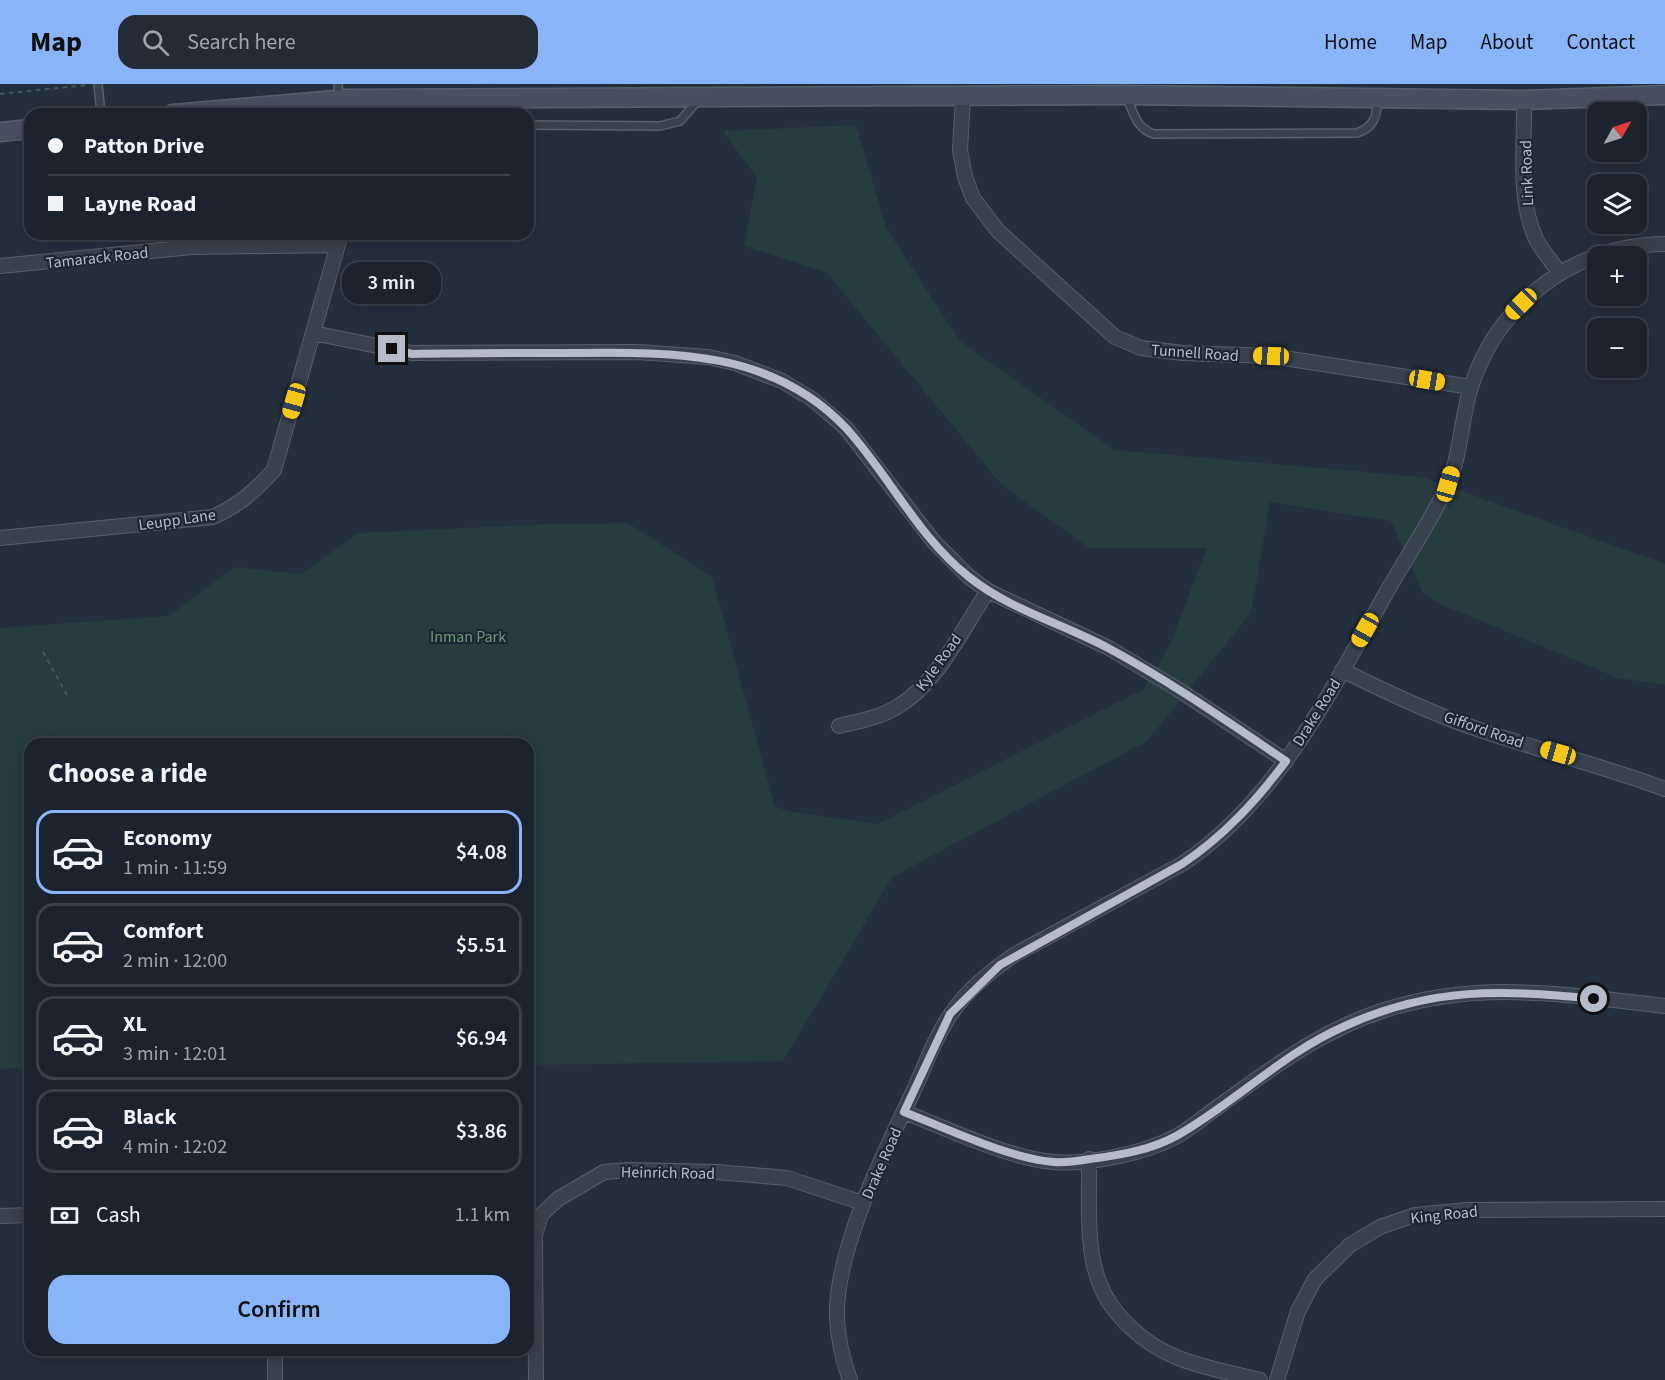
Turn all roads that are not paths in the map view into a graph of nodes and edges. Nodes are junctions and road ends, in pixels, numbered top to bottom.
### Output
1 (98, 84) edge
2 (831, 90) edge
3 (442, 91) edge
4 (585, 91) edge
5 (339, 92) edge
6 (1658, 92) edge
7 (1126, 95) junction
8 (963, 96) junction
9 (501, 98) junction
10 (701, 98) junction
11 (1379, 98) junction
12 (1524, 100) junction
13 (376, 106) edge
14 (100, 108) edge
15 (218, 108) edge
16 (507, 108) edge
17 (534, 125) edge
18 (24, 130) edge
19 (0, 132) edge
20 (340, 240) edge
21 (1665, 244) edge
22 (0, 266) edge
23 (1560, 273) junction
24 (313, 333) junction
25 (1471, 387) junction
26 (0, 538) edge
27 (988, 591) junction
28 (1342, 670) junction
29 (839, 726) dead end
30 (1286, 761) junction
31 (1665, 789) edge
32 (1665, 1006) edge
33 (904, 1112) junction
34 (1089, 1159) junction
35 (863, 1203) junction
36 (1665, 1209) edge
37 (24, 1215) edge
38 (0, 1216) edge
39 (274, 1356) edge
40 (275, 1380) edge
41 (536, 1380) edge
42 (850, 1380) edge
43 (1260, 1380) edge
44 (1277, 1380) edge

1 - 14 lane
2 - 8 street
2 - 10 street
3 - 9 street
3 - 13 street
4 - 9 street
4 - 10 street
5 - 13 street
5 - 15 street
6 - 12 street
7 - 8 street
7 - 11 street
7 - 11 lane
8 - 25 street, Tunnell Road
9 - 16 lane
10 - 17 lane
11 - 12 street
12 - 23 street, Link Road
18 - 19 street
20 - 22 street, Tamarack Road
20 - 24 street, Leupp Lane
21 - 23 street, Drake Road
23 - 25 street, Drake Road
24 - 26 street, Leupp Lane
24 - 27 street
25 - 28 street, Drake Road
27 - 29 street, Kyle Road
27 - 30 street
28 - 30 street, Drake Road
28 - 31 street, Gifford Road
30 - 33 street, Drake Road
32 - 34 street
33 - 34 street
33 - 35 street, Drake Road
34 - 43 street
35 - 41 street, Heinrich Road
35 - 42 street, Drake Road
36 - 44 street, King Road
37 - 38 street
39 - 40 street

